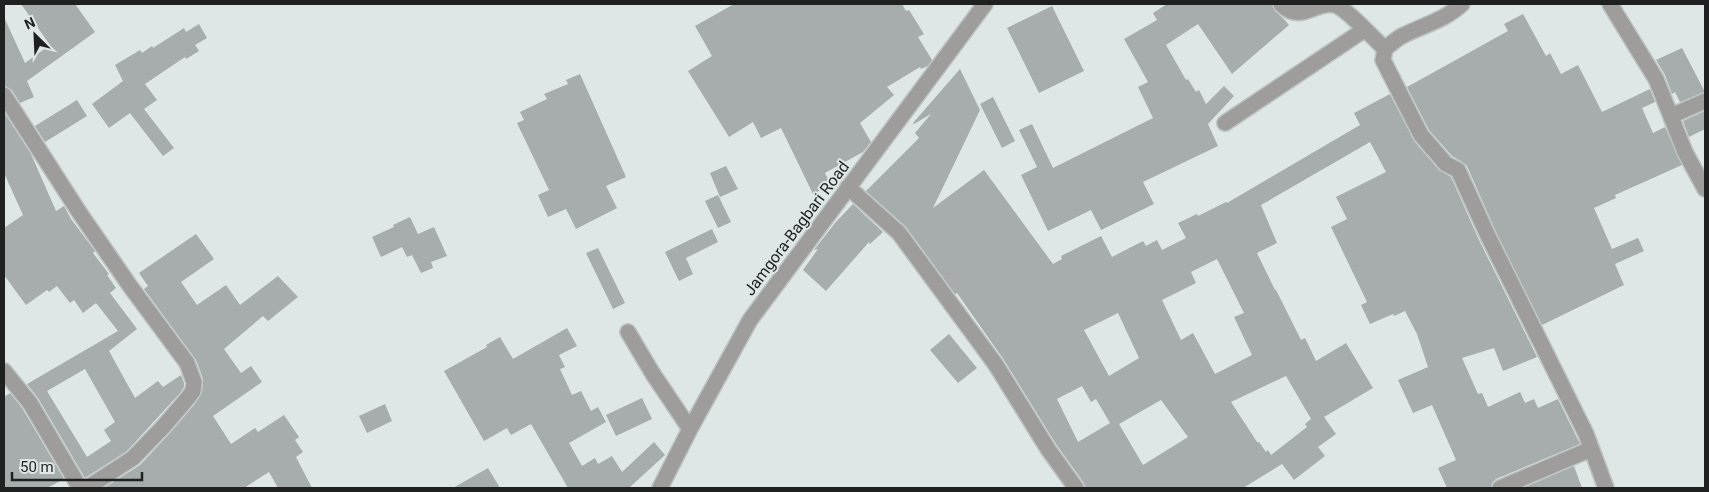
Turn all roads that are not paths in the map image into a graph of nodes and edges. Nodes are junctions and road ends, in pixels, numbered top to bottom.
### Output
1 (985, 4) edge
2 (1281, 4) edge
3 (1462, 4) edge
4 (1610, 4) edge
5 (1364, 30) junction
6 (1385, 49) junction
7 (4, 95) edge
8 (1705, 101) edge
9 (1671, 116) junction
10 (1224, 123) dead end
11 (848, 187) junction
12 (1705, 189) edge
13 (628, 332) dead end
14 (4, 371) edge
15 (690, 429) junction
16 (1592, 449) junction
17 (80, 488) edge
18 (87, 488) edge
19 (660, 488) edge
20 (1076, 488) edge
21 (1500, 488) edge
22 (1606, 488) edge

1 - 11 street, Jamgora-Bagbari Road
2 - 5 street
3 - 6 street
4 - 9 street
5 - 6 street
5 - 10 street
6 - 16 street
7 - 18 street
8 - 9 street
9 - 12 street
11 - 15 street, Jamgora-Bagbari Road
11 - 20 street
13 - 15 street
14 - 17 street
15 - 19 street, Jamgora-Bagbari Road
16 - 21 street
16 - 22 street

